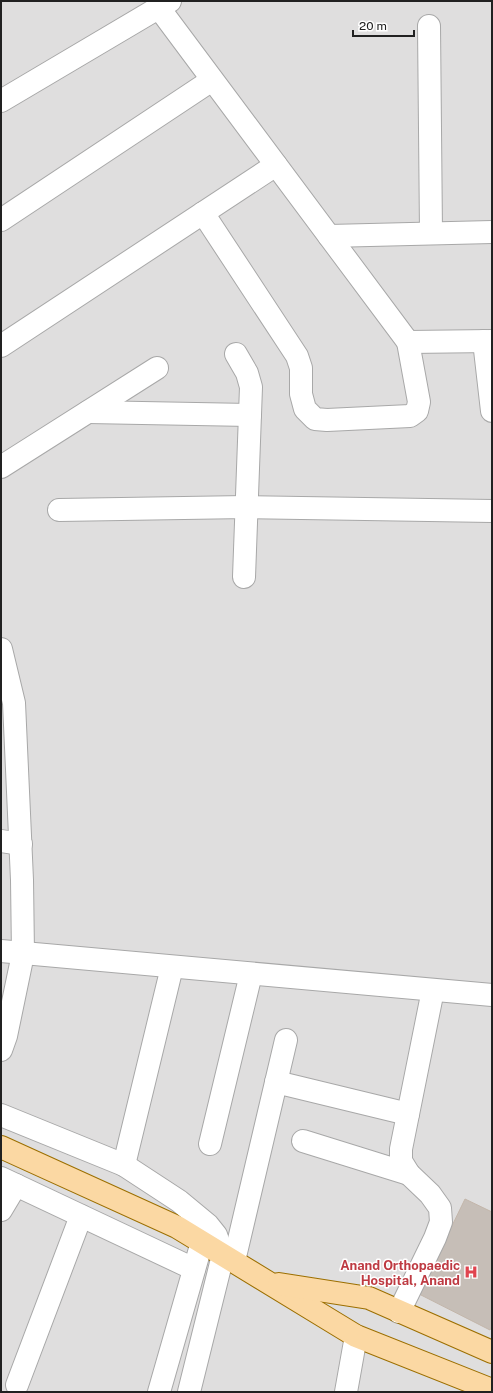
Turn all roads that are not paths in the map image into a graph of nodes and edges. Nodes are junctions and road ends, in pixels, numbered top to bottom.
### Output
1 (165, 4) edge
2 (428, 26) dead end
3 (212, 80) junction
4 (1, 101) edge
5 (276, 165) junction
6 (203, 213) junction
7 (1, 220) edge
8 (492, 232) edge
9 (431, 233) junction
10 (329, 236) junction
11 (488, 341) edge
12 (408, 342) junction
13 (1, 346) edge
14 (236, 354) dead end
15 (157, 368) dead end
16 (492, 411) edge
17 (88, 412) junction
18 (250, 416) junction
19 (1, 466) edge
20 (246, 507) junction
21 (59, 510) dead end
22 (492, 511) edge
23 (244, 577) dead end
24 (1, 649) edge
25 (7, 702) edge
26 (11, 842) edge
27 (1, 951) edge
28 (23, 954) junction
29 (172, 967) junction
30 (250, 974) junction
31 (433, 990) junction
32 (492, 995) edge
33 (286, 1040) dead end
34 (1, 1050) edge
35 (276, 1082) junction
36 (408, 1114) junction
37 (1, 1115) edge
38 (303, 1141) dead end
39 (210, 1144) dead end
40 (1, 1147) edge
41 (124, 1165) junction
42 (409, 1174) junction
43 (8, 1181) edge
44 (1, 1210) edge
45 (81, 1216) junction
46 (202, 1242) junction
47 (229, 1258) junction
48 (194, 1269) junction
49 (270, 1283) junction
50 (399, 1312) junction
51 (356, 1336) junction
52 (492, 1352) edge
53 (17, 1385) dead end
54 (483, 1389) edge
55 (159, 1392) edge
56 (189, 1392) edge
57 (346, 1392) edge

1 - 3 street
1 - 4 street
2 - 9 street
3 - 5 street
3 - 7 street
5 - 6 street
5 - 10 street
6 - 12 street
6 - 13 street
8 - 9 street
9 - 10 street
10 - 12 street
11 - 12 street
11 - 16 street
14 - 18 street
15 - 17 street
17 - 18 street
17 - 19 street
18 - 20 street
20 - 21 street
20 - 22 street
20 - 23 street
24 - 25 street
25 - 26 street
26 - 28 street
27 - 28 street
28 - 29 street
28 - 34 street
29 - 30 street
29 - 41 street
30 - 31 street
30 - 39 street
31 - 32 street
31 - 36 street
33 - 35 street
35 - 36 street
35 - 47 street
36 - 42 street
37 - 41 street
38 - 42 street
40 - 46 main road
41 - 47 street
42 - 50 street
43 - 44 street
43 - 45 street
45 - 48 street
45 - 53 street
46 - 47 main road
46 - 48 street
47 - 49 main road
47 - 56 street
48 - 55 street
49 - 50 main road
49 - 51 main road
50 - 52 main road
51 - 54 main road
51 - 57 street

